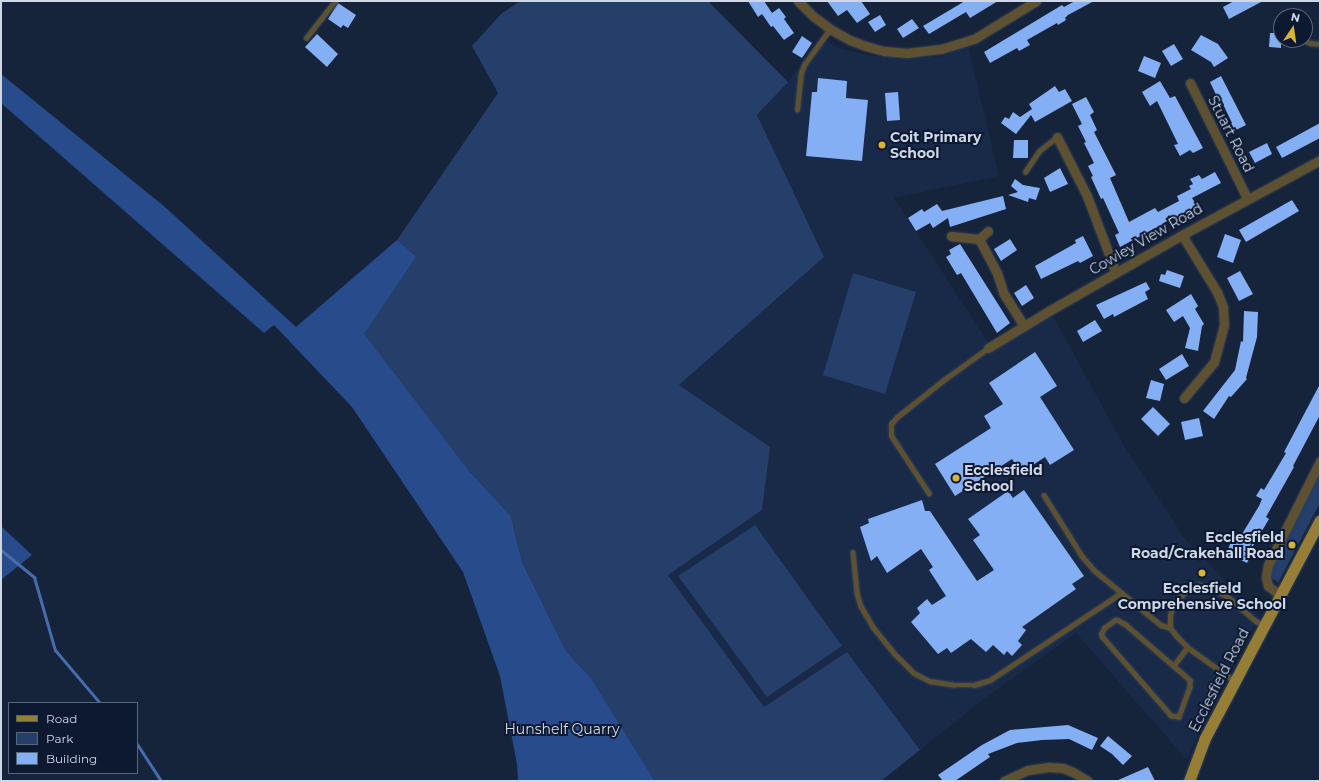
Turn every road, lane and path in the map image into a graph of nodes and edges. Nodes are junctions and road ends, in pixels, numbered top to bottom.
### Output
1 (335, 1) edge
2 (798, 1) edge
3 (1032, 2) edge
4 (830, 29) junction
5 (306, 38) dead end
6 (1190, 83) dead end
7 (797, 110) dead end
8 (1057, 137) joint
9 (1320, 160) edge
10 (1025, 172) dead end
11 (1247, 198) junction
12 (988, 231) dead end
13 (1182, 235) junction
14 (951, 236) dead end
15 (979, 239) junction
16 (1116, 273) junction
17 (1024, 326) junction
18 (988, 348) joint
19 (1184, 398) dead end
20 (1320, 461) edge
21 (929, 494) dead end
22 (1044, 495) dead end
23 (1320, 520) edge
24 (853, 552) dead end
25 (1121, 593) junction
26 (1280, 595) junction
27 (1264, 625) junction
28 (1170, 628) junction
29 (1187, 648) junction
30 (1174, 665) junction
31 (1234, 681) junction
32 (1004, 781) edge
33 (1088, 781) edge
34 (1189, 781) edge

1 - 5 lane
2 - 4 street
3 - 4 street
4 - 7 lane
6 - 11 street, Stuart Road
8 - 10 lane
8 - 16 street
9 - 11 street, Cowley View Road
11 - 13 street, Cowley View Road
12 - 15 street
13 - 16 street, Cowley View Road
13 - 19 street
14 - 15 street
15 - 17 street
16 - 17 street, Cowley View Road
17 - 18 street, Cowley View Road
18 - 21 lane
20 - 26 street
22 - 25 lane
23 - 26 main road, Ecclesfield Road
24 - 25 lane
25 - 28 lane
26 - 27 main road, Ecclesfield Road
27 - 28 lane
27 - 31 main road, Ecclesfield Road
28 - 29 lane
29 - 30 lane
29 - 31 lane
30 - 30 lane
31 - 34 main road, Ecclesfield Road
32 - 33 street

